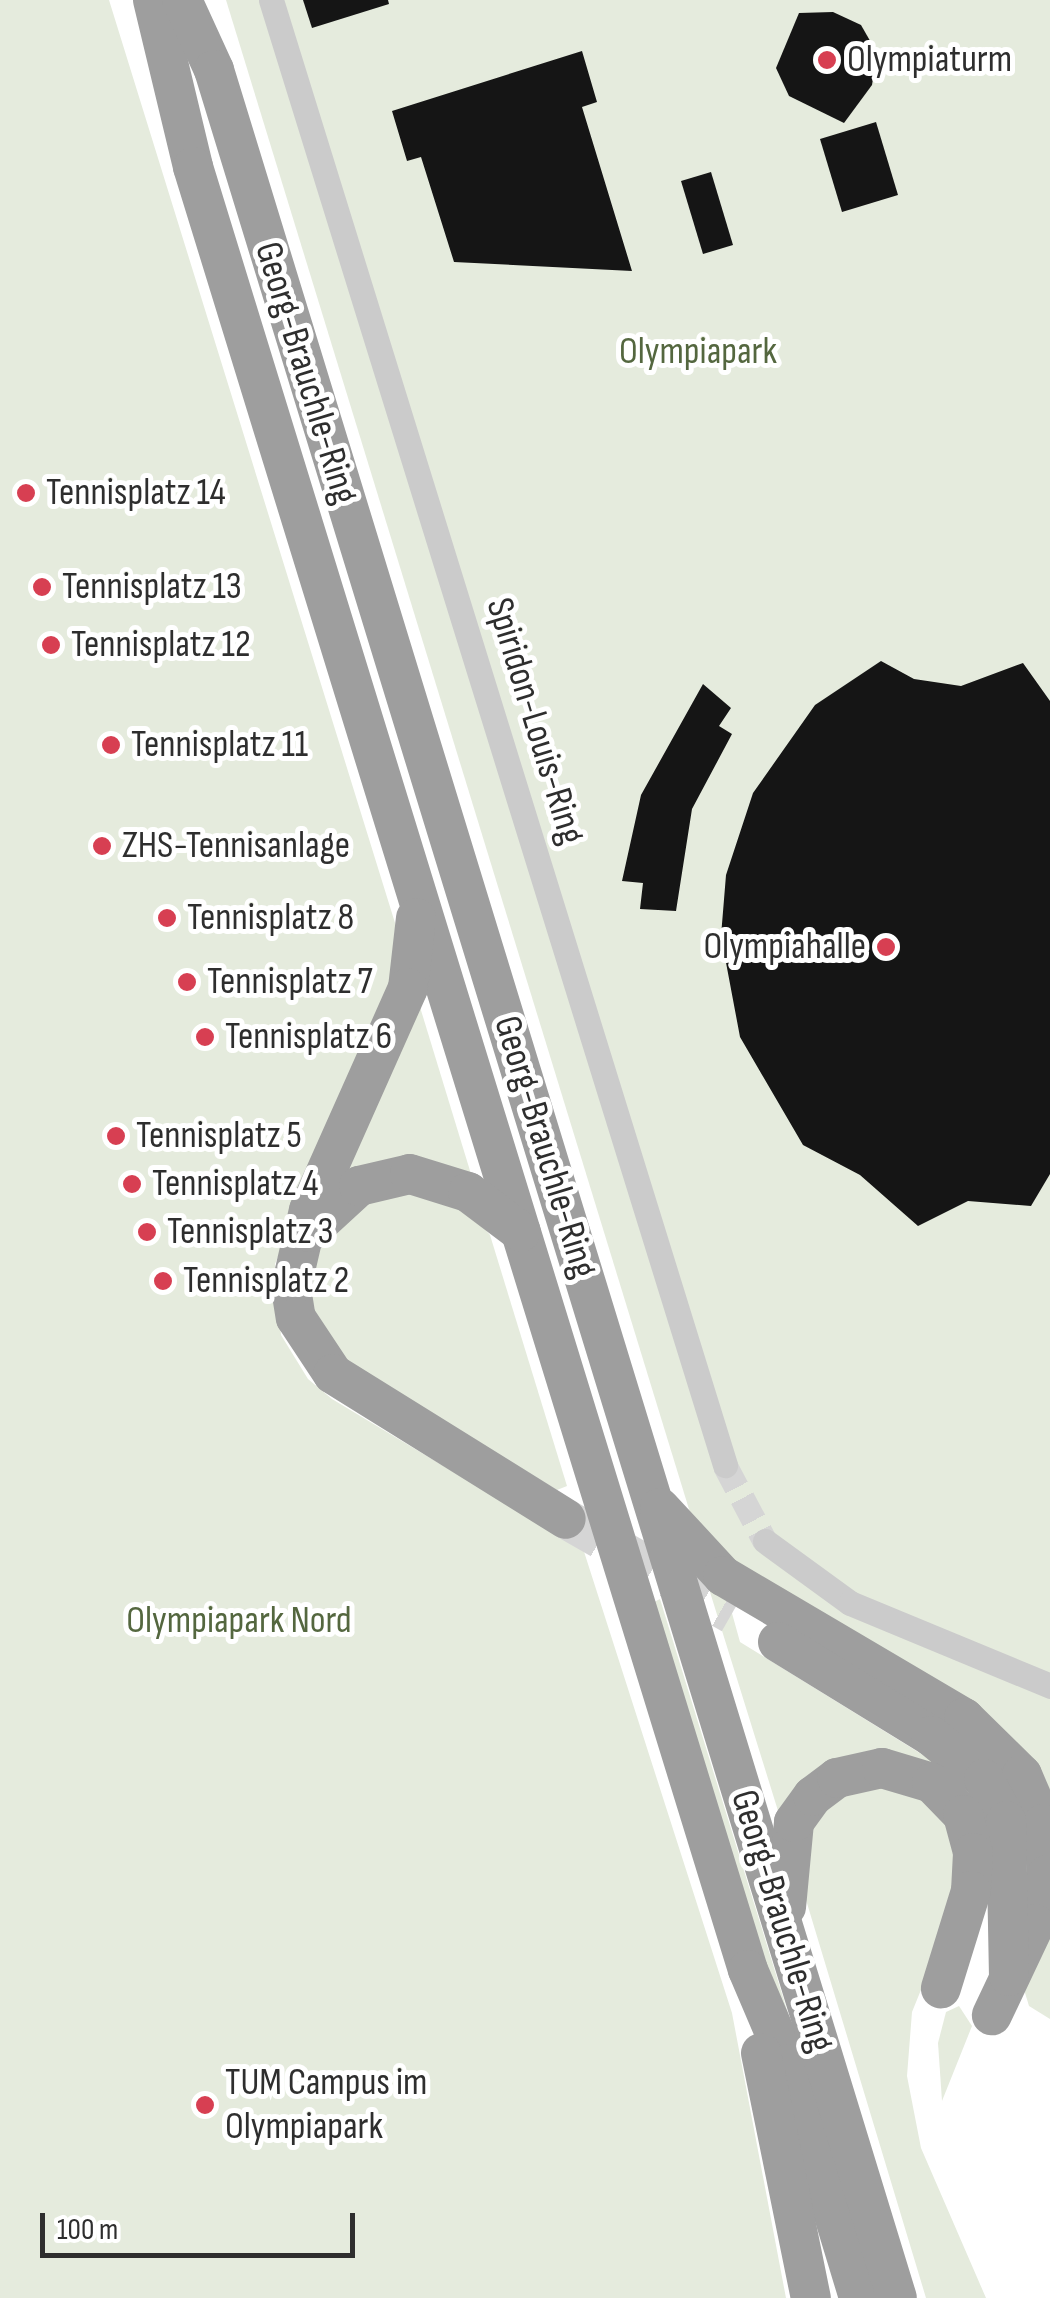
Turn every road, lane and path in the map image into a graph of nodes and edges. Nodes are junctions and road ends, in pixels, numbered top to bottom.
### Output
1 (128, 0) edge
2 (153, 0) edge
3 (182, 0) edge
4 (203, 0) edge
5 (271, 0) edge
6 (214, 70) junction
7 (168, 86) junction
8 (418, 900) junction
9 (521, 1232) junction
10 (303, 1238) junction
11 (724, 1464) tunnel mouth
12 (654, 1502) junction
13 (566, 1519) tunnel mouth
14 (765, 1541) tunnel mouth
15 (732, 1614) tunnel mouth
16 (1050, 1686) edge
17 (1007, 1881) junction
18 (784, 1926) junction
19 (748, 1970) junction
20 (1009, 1977) junction
21 (992, 2015) dead end
22 (888, 2296) edge
23 (811, 2298) edge

1 - 7 highway
2 - 7 highway, Georg-Brauchle-Ring
3 - 6 highway, Georg-Brauchle-Ring
4 - 6 highway
5 - 11 street, Spiridon-Louis-Ring
6 - 12 highway, Georg-Brauchle-Ring
7 - 8 highway, Georg-Brauchle-Ring
8 - 9 highway, Georg-Brauchle-Ring
8 - 10 highway
9 - 10 highway
9 - 19 highway, Georg-Brauchle-Ring
10 - 13 highway
12 - 18 highway, Georg-Brauchle-Ring
12 - 20 highway
14 - 16 street
15 - 17 highway
17 - 18 highway
17 - 20 highway
18 - 22 highway, Georg-Brauchle-Ring
19 - 22 highway, Georg-Brauchle-Ring
19 - 23 highway
20 - 21 highway

